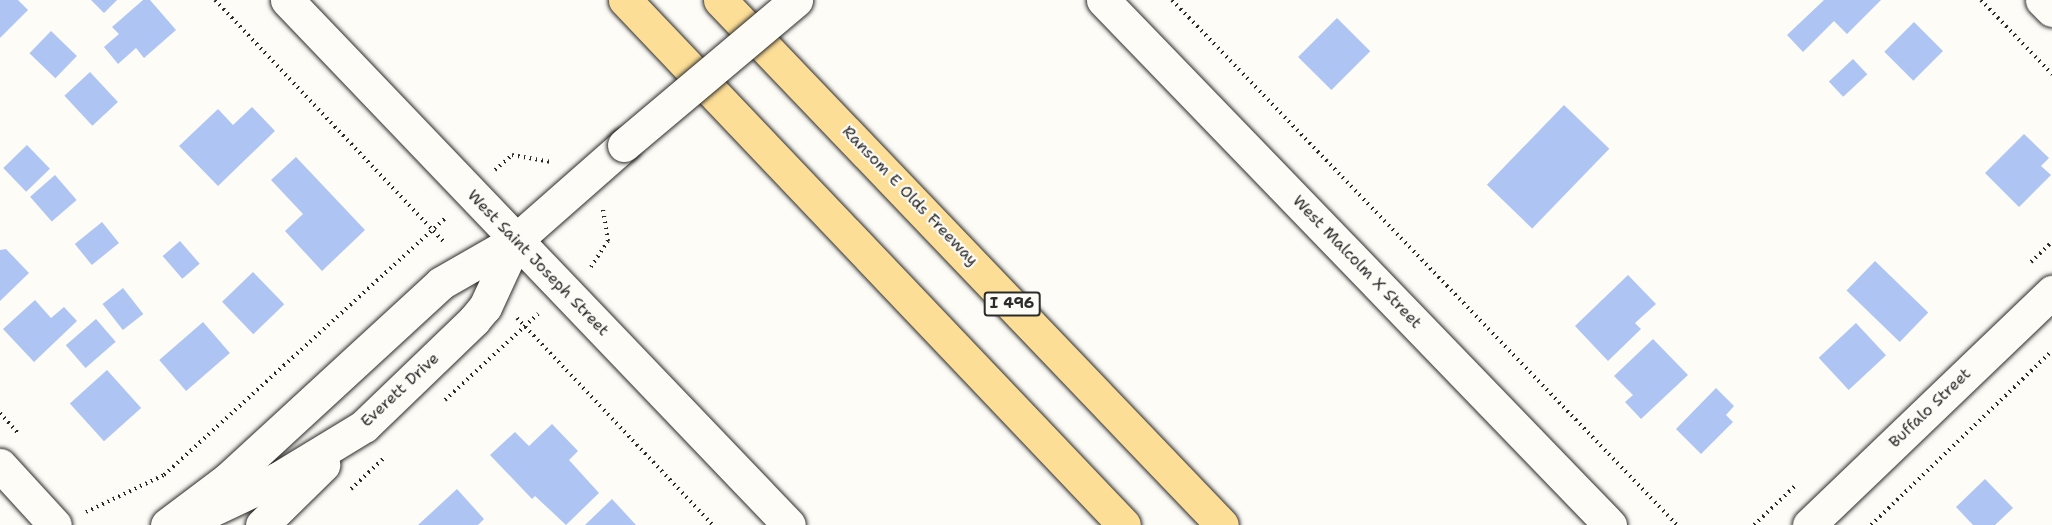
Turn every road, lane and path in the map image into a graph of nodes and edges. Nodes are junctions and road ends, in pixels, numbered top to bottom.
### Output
1 (287, 0) edge
2 (625, 0) edge
3 (720, 0) edge
4 (796, 0) edge
5 (1103, 0) edge
6 (1172, 0) edge
7 (1981, 0) edge
8 (2042, 0) edge
9 (2052, 10) edge
10 (2052, 74) edge
11 (561, 156) dead end
12 (470, 192) junction
13 (516, 240) junction
14 (2052, 292) edge
15 (2052, 351) edge
16 (364, 426) junction
17 (0, 465) edge
18 (66, 520) edge
19 (167, 525) edge
20 (175, 525) edge
21 (262, 525) edge
22 (789, 525) edge
23 (1124, 525) edge
24 (1222, 525) edge
25 (1610, 525) edge
26 (1677, 525) edge
27 (1809, 525) edge
28 (1871, 525) edge

1 - 12 street, West Saint Joseph Street
2 - 23 highway
3 - 24 highway, Ransom E Olds Freeway / I 496
4 - 13 street, Everett Drive, bridge
5 - 25 street, West Malcolm X Street
6 - 26 path
7 - 10 path
8 - 9 street
11 - 12 path
12 - 13 street, West Saint Joseph Street
12 - 18 path
13 - 16 street, Everett Drive
13 - 19 street, Everett Drive
13 - 22 street, West Saint Joseph Street
14 - 27 street, Buffalo Street
15 - 28 path
16 - 20 street, Everett Drive
16 - 21 street
17 - 18 street

